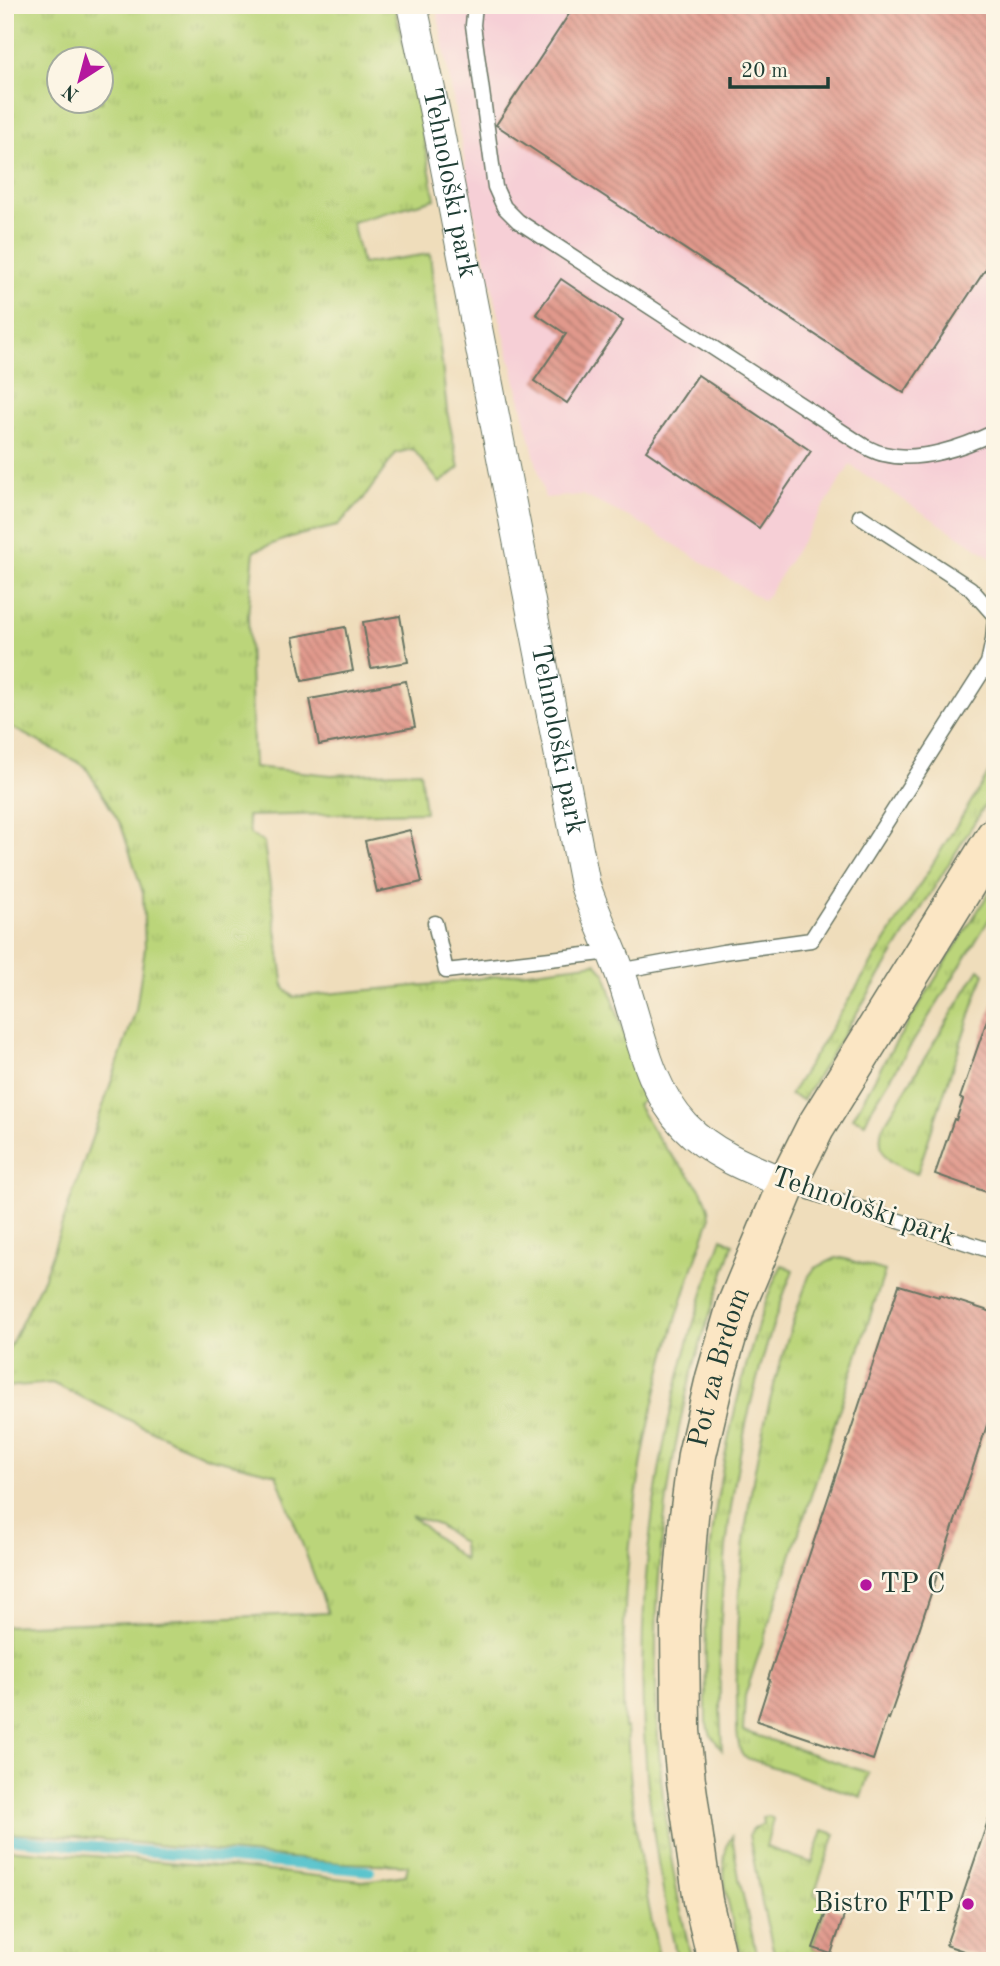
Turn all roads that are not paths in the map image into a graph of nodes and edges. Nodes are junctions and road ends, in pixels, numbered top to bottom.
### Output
1 (412, 5) edge
2 (475, 5) edge
3 (995, 432) edge
4 (860, 516) dead end
5 (995, 617) edge
6 (995, 837) edge
7 (435, 923) dead end
8 (615, 961) junction
9 (786, 1184) junction
10 (995, 1252) edge
11 (717, 1961) edge

1 - 8 street, Tehnološki park
2 - 3 lane
4 - 5 lane
5 - 8 lane
6 - 9 main road, Pot za Brdom
7 - 8 lane
8 - 9 street, Tehnološki park
9 - 10 lane, Tehnološki park
9 - 11 main road, Pot za Brdom

